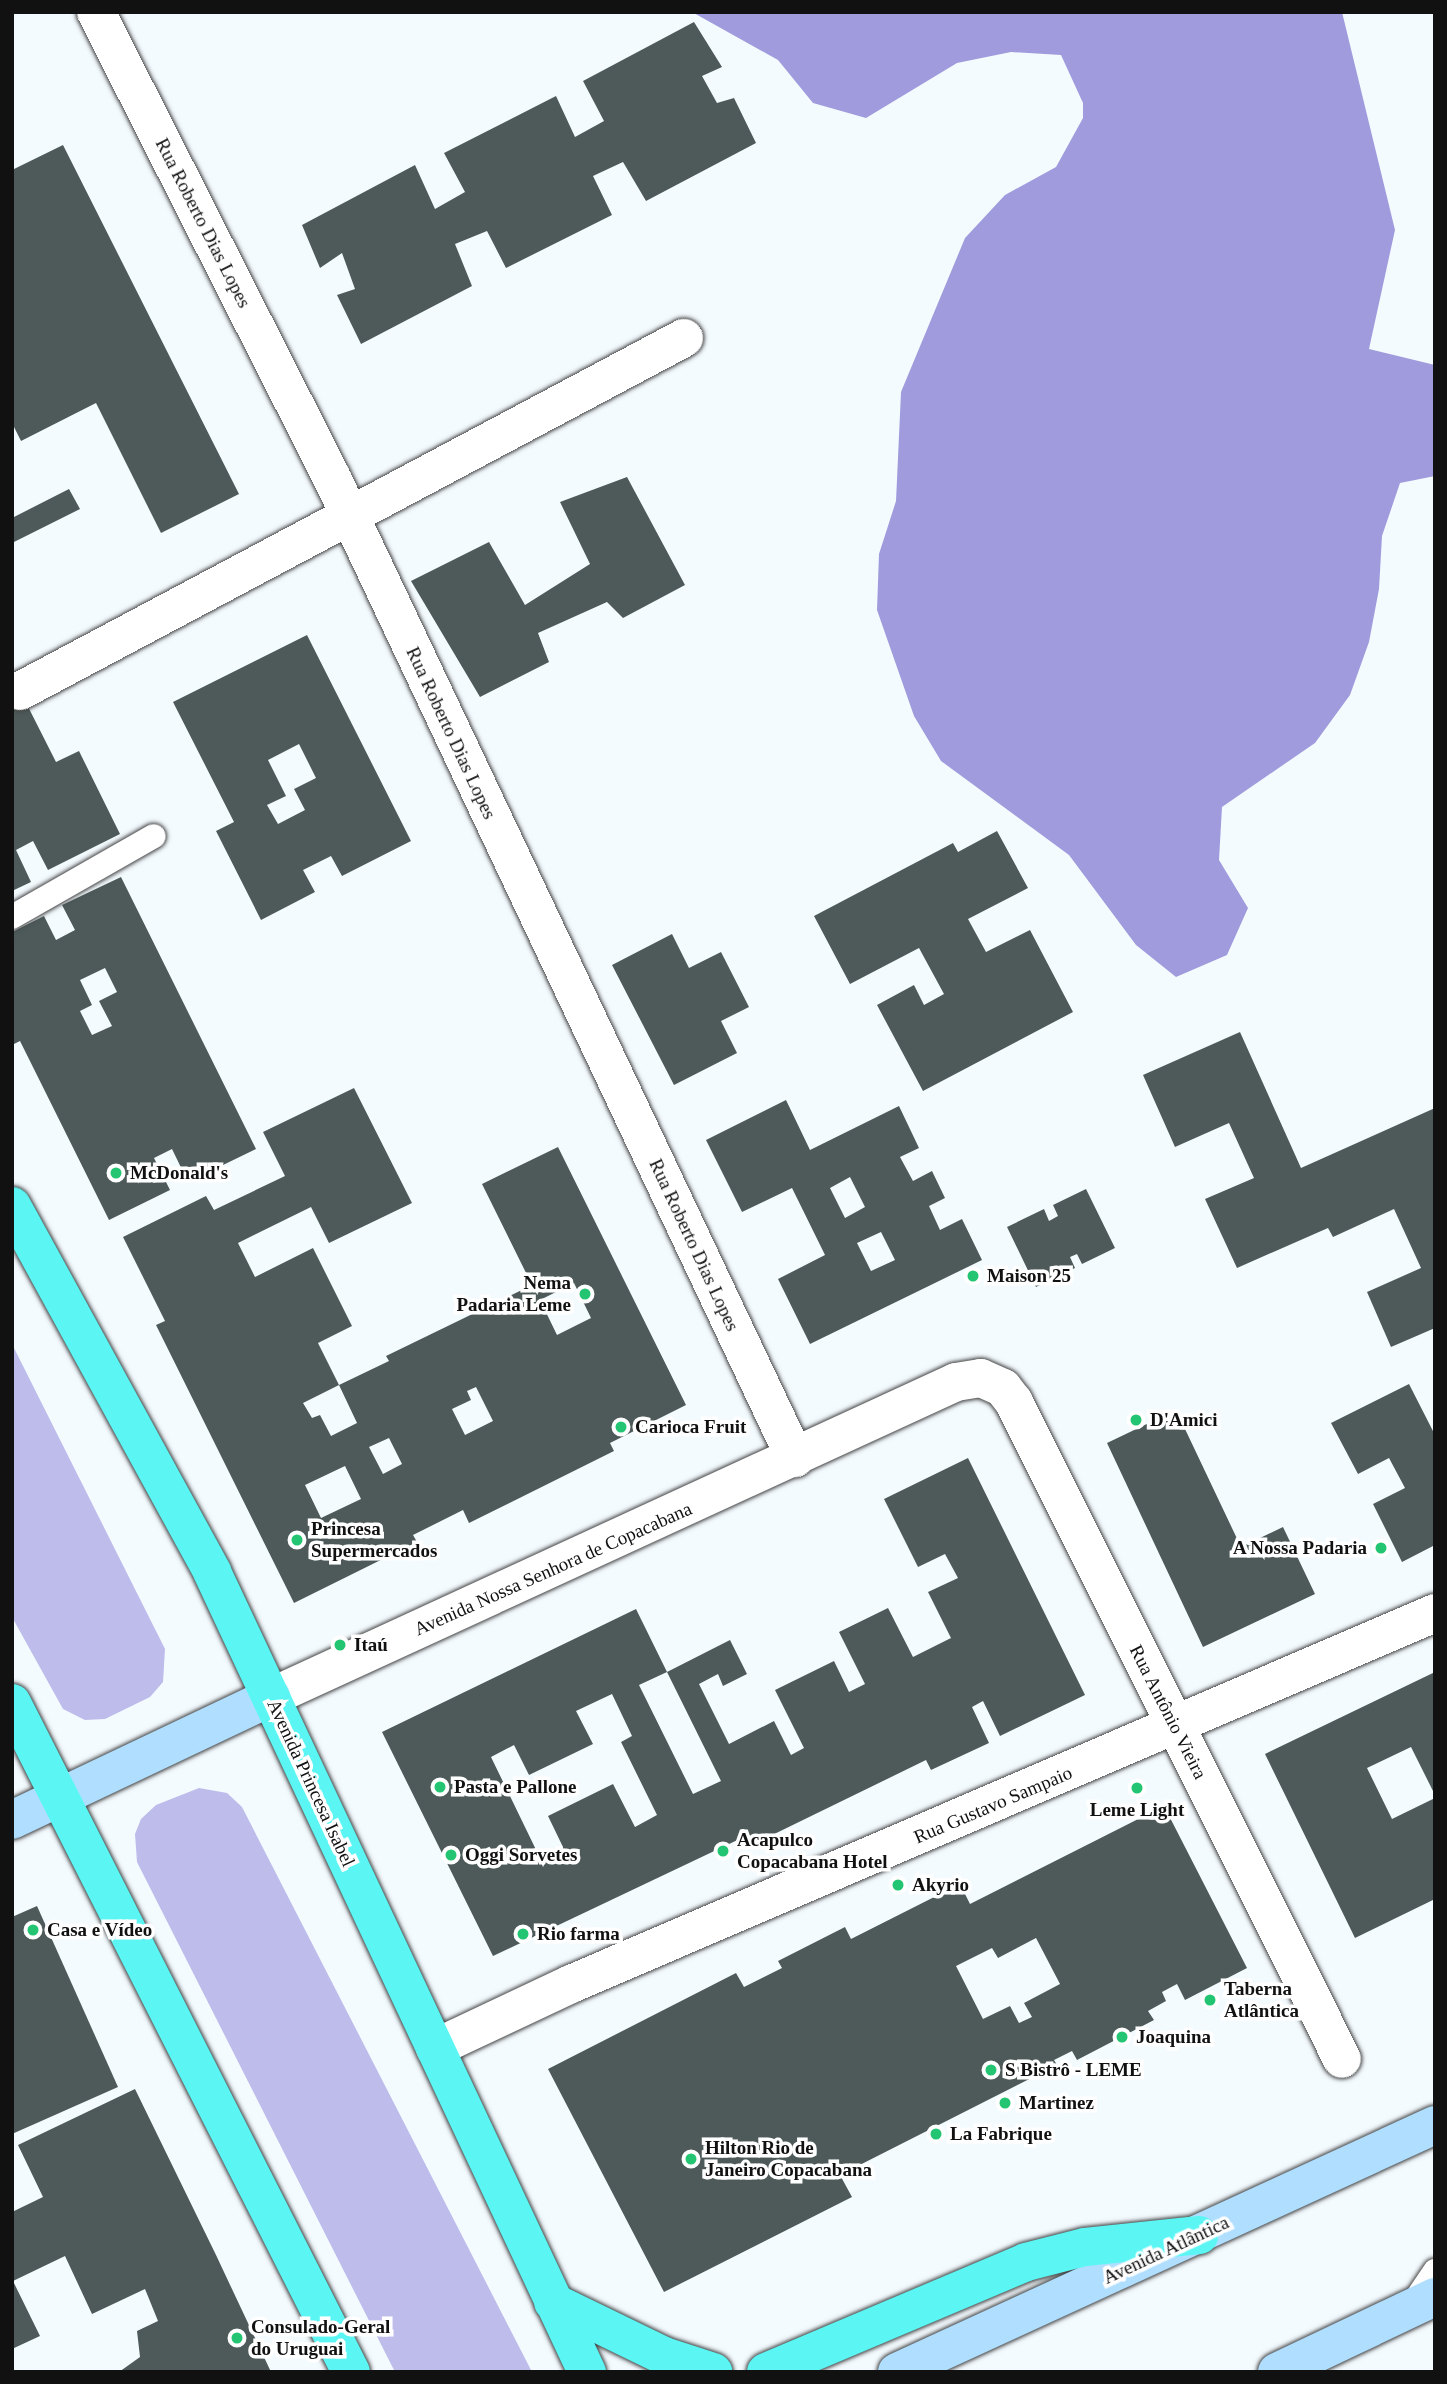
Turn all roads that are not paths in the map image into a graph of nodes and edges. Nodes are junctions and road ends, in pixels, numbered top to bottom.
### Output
1 (96, 12) edge
2 (684, 338) dead end
3 (348, 518) junction
4 (20, 691) dead end
5 (154, 836) dead end
6 (12, 917) edge
7 (12, 1206) edge
8 (981, 1378) joint
9 (795, 1458) junction
10 (1435, 1613) edge
11 (271, 1697) junction
12 (12, 1703) edge
13 (1176, 1728) junction
14 (59, 1798) junction
15 (12, 1819) edge
16 (435, 2048) junction
17 (1342, 2059) dead end
18 (1435, 2125) edge
19 (1199, 2235) junction
20 (1435, 2271) edge
21 (552, 2302) junction
22 (1422, 2303) edge
23 (351, 2372) edge
24 (587, 2372) edge
25 (713, 2372) edge
26 (766, 2372) edge
27 (897, 2372) edge
28 (1277, 2372) edge

1 - 3 street, Rua Roberto Dias Lopes
2 - 3 street
3 - 4 street
3 - 9 street, Rua Roberto Dias Lopes
5 - 6 lane
7 - 11 highway, Avenida Princesa Isabel
8 - 9 street, Avenida Nossa Senhora de Copacabana
8 - 13 street, Rua Antônio Vieira
9 - 11 street, Avenida Nossa Senhora de Copacabana
10 - 13 street, Rua Gustavo Sampaio
11 - 14 street, Avenida Nossa Senhora de Copacabana
11 - 16 highway, Avenida Princesa Isabel
12 - 14 highway
13 - 16 street, Rua Gustavo Sampaio
13 - 17 street, Rua Antônio Vieira
14 - 15 street, Avenida Nossa Senhora de Copacabana
14 - 23 highway
16 - 21 highway, Avenida Princesa Isabel
18 - 19 street, Avenida Atlântica
19 - 26 highway
19 - 27 street, Avenida Atlântica
20 - 22 lane
21 - 24 highway, Avenida Princesa Isabel
21 - 25 highway
22 - 28 street

